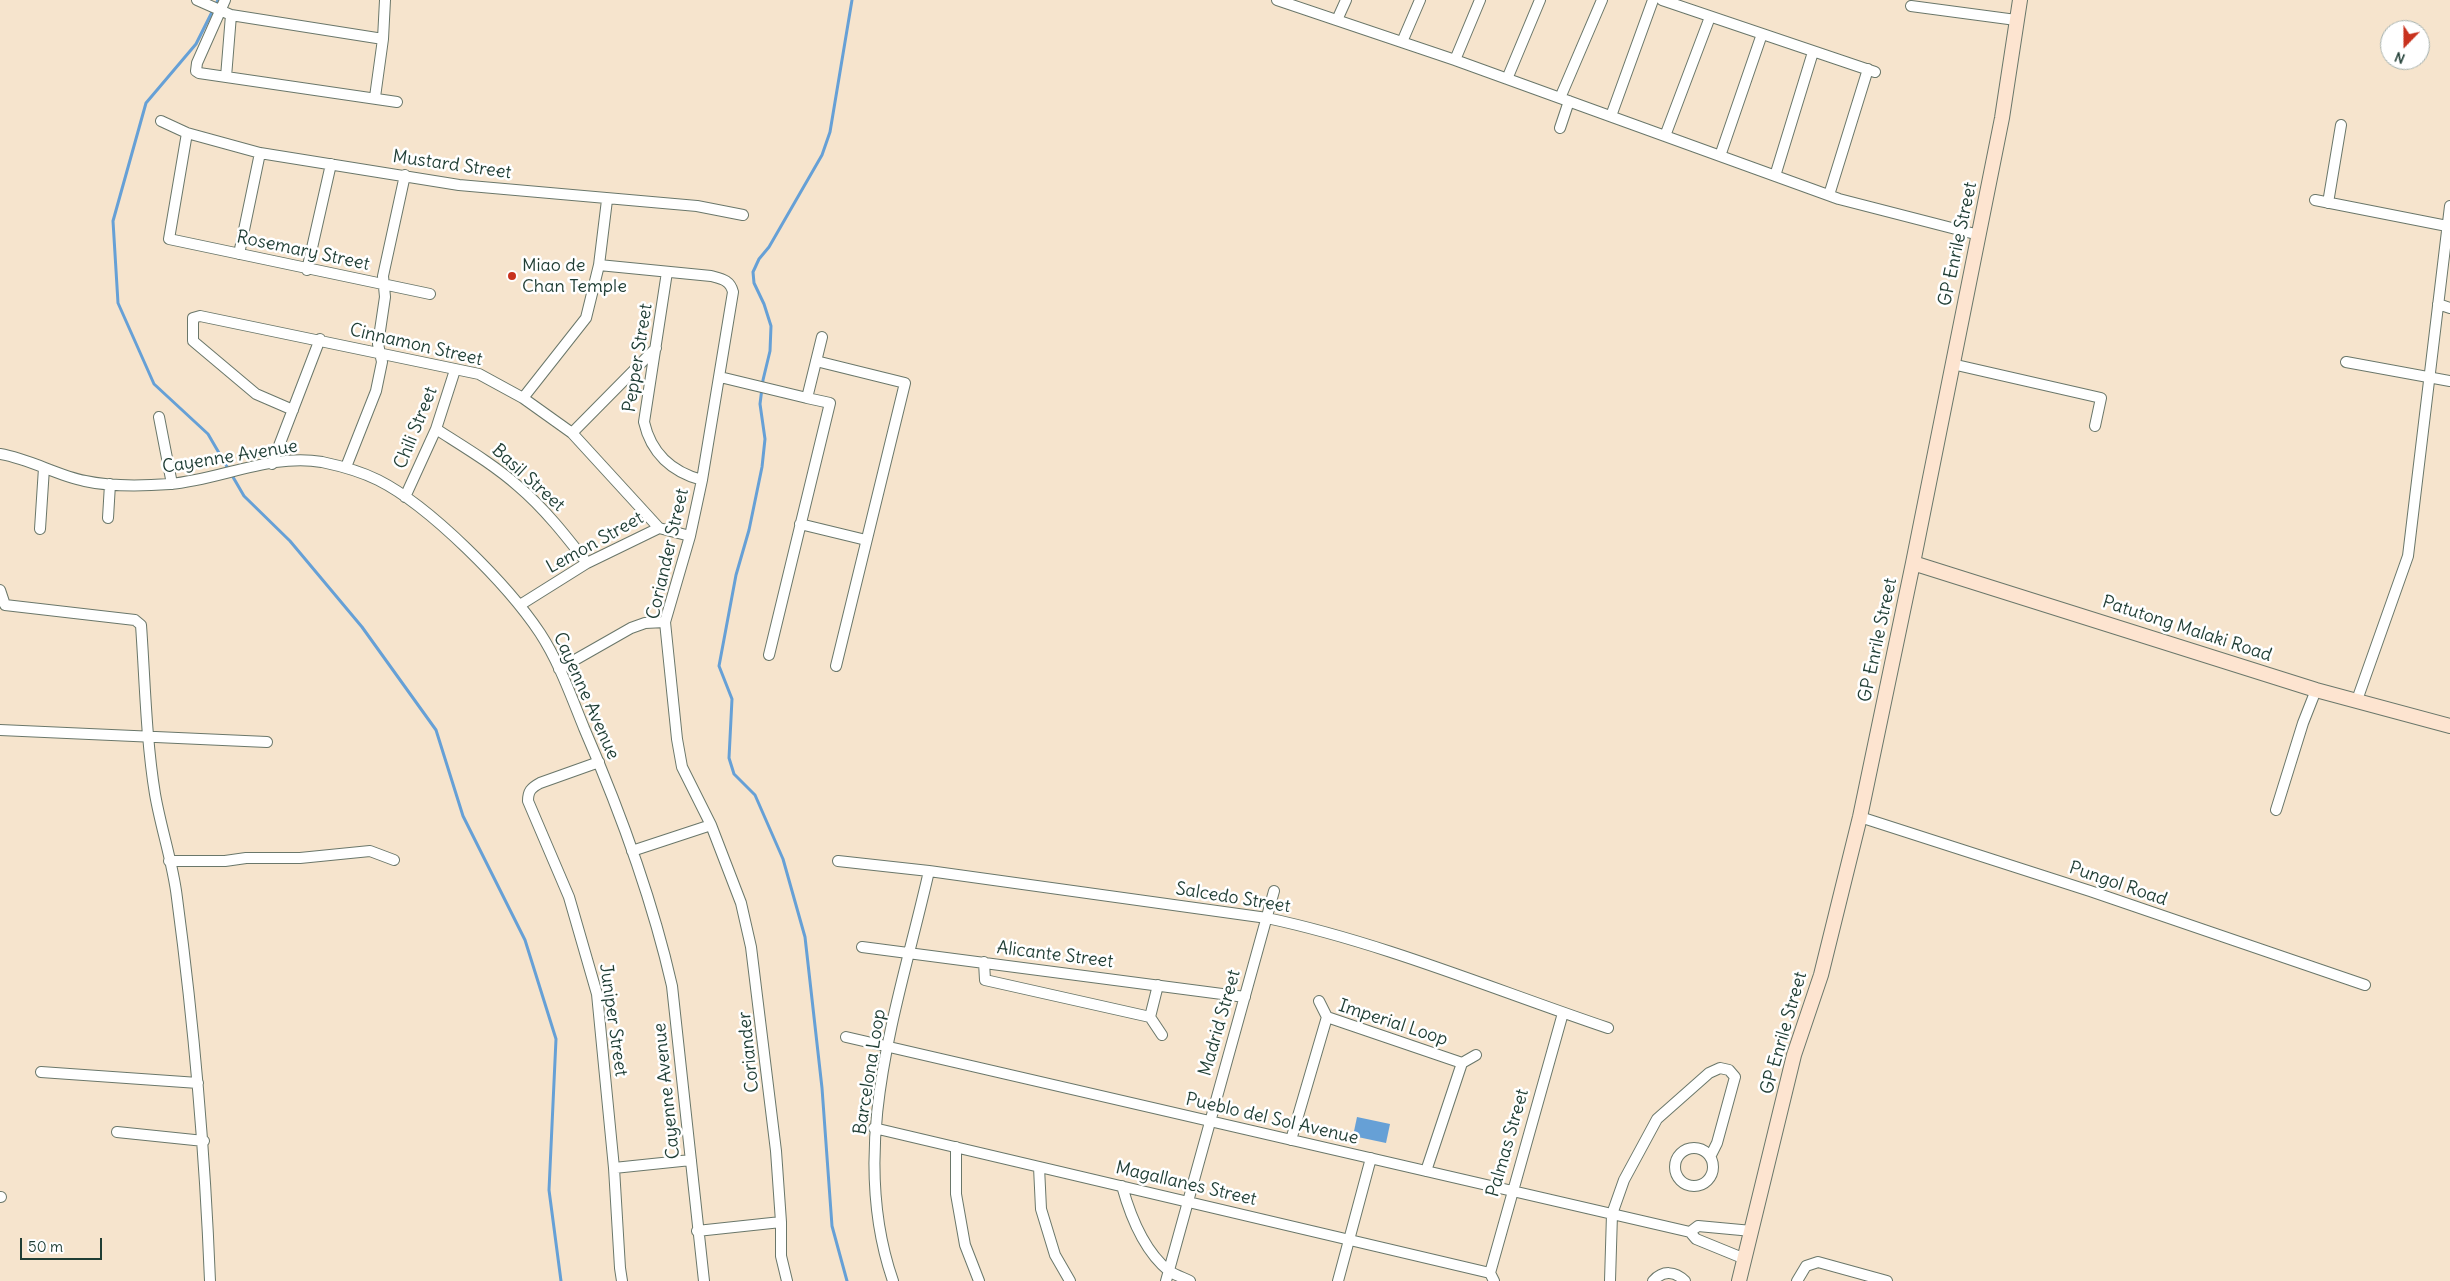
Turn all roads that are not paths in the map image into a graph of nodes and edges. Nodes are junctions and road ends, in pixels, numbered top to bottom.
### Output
1 (197, 0) edge
2 (385, 0) edge
3 (1277, 0) edge
4 (1346, 0) edge
5 (1420, 0) edge
6 (1480, 0) edge
7 (1540, 0) edge
8 (1602, 0) edge
9 (1653, 0) edge
10 (1662, 0) edge
11 (2020, 0) edge
12 (218, 5) edge
13 (1911, 6) dead end
14 (232, 15) junction
15 (1710, 17) junction
16 (1337, 20) junction
17 (2016, 20) junction
18 (1762, 34) junction
19 (383, 39) junction
20 (1402, 42) junction
21 (1813, 52) junction
22 (1455, 60) junction
23 (226, 77) junction
24 (1508, 79) junction
25 (375, 97) junction
26 (1565, 99) junction
27 (397, 102) dead end
28 (1611, 116) junction
29 (161, 121) dead end
30 (2340, 126) dead end
31 (1560, 128) dead end
32 (187, 133) junction
33 (1665, 136) junction
34 (260, 153) junction
35 (1720, 156) junction
36 (331, 164) junction
37 (405, 175) junction
38 (1775, 176) junction
39 (1829, 195) junction
40 (607, 200) junction
41 (2315, 200) dead end
42 (2328, 203) junction
43 (2450, 206) edge
44 (743, 215) dead end
45 (2447, 226) junction
46 (1979, 235) junction
47 (239, 254) junction
48 (599, 264) junction
49 (308, 270) junction
50 (667, 272) junction
51 (386, 286) junction
52 (430, 294) dead end
53 (2438, 304) junction
54 (2450, 308) edge
55 (822, 337) dead end
56 (320, 339) junction
57 (656, 348) junction
58 (380, 353) junction
59 (816, 361) junction
60 (2346, 362) dead end
61 (1952, 364) junction
62 (455, 370) junction
63 (720, 377) junction
64 (2429, 378) junction
65 (2450, 381) edge
66 (523, 398) junction
67 (807, 398) junction
68 (293, 410) junction
69 (159, 417) dead end
70 (2095, 426) dead end
71 (436, 429) junction
72 (572, 433) junction
73 (0, 454) edge
74 (272, 464) junction
75 (346, 467) junction
76 (44, 468) junction
77 (702, 480) junction
78 (110, 484) junction
79 (172, 484) junction
80 (405, 497) junction
81 (108, 518) dead end
82 (800, 524) junction
83 (659, 528) junction
84 (40, 530) dead end
85 (690, 536) junction
86 (866, 540) junction
87 (587, 563) junction
88 (1913, 563) junction
89 (0, 590) edge
90 (520, 605) junction
91 (665, 622) junction
92 (768, 655) dead end
93 (836, 666) dead end
94 (559, 670) junction
95 (2316, 690) junction
96 (2357, 700) junction
97 (2450, 726) edge
98 (0, 730) edge
99 (148, 738) junction
100 (267, 742) dead end
101 (599, 762) junction
102 (2276, 810) dead end
103 (1860, 817) junction
104 (711, 825) junction
105 (632, 851) junction
106 (394, 860) dead end
107 (169, 861) junction
108 (838, 861) dead end
109 (929, 870) junction
110 (1274, 891) dead end
111 (1267, 918) junction
112 (862, 947) dead end
113 (910, 953) junction
114 (984, 962) junction
115 (1158, 985) junction
116 (2365, 985) dead end
117 (1245, 997) junction
118 (1319, 1001) dead end
119 (1563, 1013) junction
120 (1150, 1017) junction
121 (1327, 1017) junction
122 (1608, 1028) dead end
123 (1162, 1035) dead end
124 (846, 1037) dead end
125 (887, 1046) junction
126 (1476, 1055) dead end
127 (1462, 1063) junction
128 (41, 1072) dead end
129 (198, 1083) junction
130 (1209, 1121) junction
131 (874, 1128) junction
132 (118, 1132) dead end
133 (204, 1140) junction
134 (1291, 1140) junction
135 (956, 1147) junction
136 (1710, 1157) dead end
137 (1371, 1158) junction
138 (691, 1160) junction
139 (1039, 1166) junction
140 (614, 1168) junction
141 (1426, 1171) junction
142 (1122, 1186) junction
143 (1511, 1191) junction
144 (1188, 1202) junction
145 (1612, 1214) junction
146 (781, 1222) junction
147 (1752, 1230) junction
148 (698, 1231) junction
149 (1690, 1232) junction
150 (1349, 1239) junction
151 (1745, 1259) junction
152 (620, 1268) junction
153 (1168, 1276) edge
154 (1492, 1277) edge
155 (210, 1281) edge
156 (616, 1281) edge
157 (622, 1281) edge
158 (704, 1281) edge
159 (787, 1281) edge
160 (893, 1281) edge
161 (979, 1281) edge
162 (1070, 1281) edge
163 (1190, 1281) edge
164 (1338, 1281) edge
165 (1610, 1281) edge
166 (1653, 1281) edge
167 (1685, 1281) edge
168 (1739, 1281) edge
169 (1797, 1281) edge
170 (1887, 1281) edge

1 - 12 street
2 - 19 street
3 - 16 street
4 - 16 street
5 - 20 street
6 - 22 street
7 - 24 street
8 - 26 street
9 - 28 street
10 - 15 street
11 - 17 street, GP Enrile Street
12 - 14 street
12 - 23 street
13 - 17 street
14 - 19 street
14 - 23 street
15 - 18 street
15 - 33 street
16 - 20 street
17 - 46 street, GP Enrile Street
18 - 21 street
18 - 35 street
19 - 25 street
20 - 22 street
21 - 38 street
21 - 39 street
22 - 24 street
23 - 25 street
24 - 26 street
25 - 27 street
26 - 28 street
26 - 31 street
28 - 33 street
29 - 32 street, Mustard Street
30 - 42 street
32 - 34 street, Mustard Street
32 - 47 street, Rosemary Street
33 - 35 street
34 - 36 street, Mustard Street
34 - 47 street
35 - 38 street
36 - 37 street, Mustard Street
36 - 49 street
37 - 40 street, Mustard Street
37 - 51 street
38 - 39 street
39 - 46 street
40 - 44 street, Mustard Street
40 - 48 street
41 - 42 street
42 - 45 street
43 - 45 street
45 - 53 street
46 - 61 street, GP Enrile Street
47 - 49 street, Rosemary Street
48 - 50 street
48 - 66 street
49 - 51 street, Rosemary Street
50 - 57 street, Pepper Street
50 - 63 street, Coriander Street
51 - 52 street, Rosemary Street
51 - 58 street
53 - 54 street
53 - 64 street
55 - 59 street
56 - 58 street, Cinnamon Street
56 - 68 street
56 - 68 street, Cinnamon Street
57 - 72 street
57 - 77 street, Pepper Street
58 - 62 street, Cinnamon Street
58 - 75 street
59 - 67 street
59 - 86 street
60 - 64 street
61 - 70 street
61 - 88 street, GP Enrile Street
62 - 66 street, Cinnamon Street
62 - 71 street, Chili Street
63 - 67 street
63 - 77 street, Coriander Street
64 - 65 street
64 - 96 street
66 - 72 street, Cinnamon Street
67 - 82 street
68 - 74 street
69 - 79 street
71 - 80 street, Chili Street
71 - 87 street, Basil Street
72 - 83 street, Cinnamon Street
73 - 76 street, Cayenne Avenue
74 - 75 street, Cayenne Avenue
74 - 79 street, Cayenne Avenue
75 - 80 street, Cayenne Avenue
76 - 78 street, Cayenne Avenue
76 - 84 street
77 - 85 street, Coriander Street
78 - 79 street, Cayenne Avenue
78 - 81 street
80 - 90 street, Cayenne Avenue
82 - 86 street
82 - 92 street
83 - 85 street, Lemon Street
83 - 87 street, Lemon Street
85 - 91 street, Coriander Street
86 - 93 street
87 - 90 street, Lemon Street
88 - 95 street, Patutong Malaki Road
88 - 103 street, GP Enrile Street
89 - 99 street
90 - 94 street, Cayenne Avenue
91 - 94 street
91 - 104 street, Coriander Street
94 - 101 street, Cayenne Avenue
95 - 96 street, Patutong Malaki Road
95 - 102 street
96 - 97 street, Patutong Malaki Road
98 - 99 street
99 - 100 street
99 - 107 street
101 - 105 street, Cayenne Avenue
101 - 140 street, Juniper Street
103 - 116 street, Pungol Road
103 - 147 street, GP Enrile Street
104 - 105 street
104 - 146 street, Coriander
105 - 138 street, Cayenne Avenue
106 - 107 street
107 - 129 street
108 - 109 street, Salcedo Street
109 - 111 street, Salcedo Street
109 - 113 street, Barcelona Loop
110 - 111 street, Madrid Street
111 - 117 street, Madrid Street
111 - 119 street, Salcedo Street
112 - 113 street, Alicante Street
113 - 114 street, Alicante Street
113 - 125 street, Barcelona Loop
114 - 115 street, Alicante Street
114 - 120 street
115 - 117 street, Alicante Street
115 - 120 street
117 - 130 street, Madrid Street
118 - 121 street
119 - 122 street, Salcedo Street
119 - 143 street, Palmas Street
120 - 123 street
121 - 127 street, Imperial Loop
121 - 134 street, Imperial Loop
124 - 125 street, Pueblo del Sol Avenue
125 - 130 street, Pueblo del Sol Avenue
125 - 131 street, Barcelona Loop
126 - 127 street
127 - 141 street, Imperial Loop
128 - 129 street
129 - 133 street
130 - 134 street, Pueblo del Sol Avenue
130 - 144 street, Madrid Street
131 - 135 street, Magallanes Street
131 - 160 street, Barcelona Loop
132 - 133 street
133 - 155 street
134 - 137 street, Pueblo del Sol Avenue
135 - 139 street, Magallanes Street
135 - 161 street
136 - 145 street
137 - 141 street, Pueblo del Sol Avenue
137 - 150 street
138 - 140 street
138 - 148 street, Cayenne Avenue
139 - 142 street, Magallanes Street
139 - 162 street
140 - 152 street, Juniper Street
141 - 143 street, Pueblo del Sol Avenue
142 - 144 street, Magallanes Street
142 - 153 street
143 - 145 street, Pueblo del Sol Avenue
143 - 154 street, Palmas Street
144 - 150 street, Magallanes Street
144 - 153 street, Madrid Street
145 - 149 street, Pueblo del Sol Avenue
145 - 165 street
146 - 148 street
146 - 159 street, Coriander
147 - 149 street, Pueblo del Sol Avenue
147 - 151 street, GP Enrile Street
148 - 158 street, Cayenne Avenue
149 - 151 street, Pueblo del Sol Avenue
150 - 154 street, Magallanes Street
150 - 164 street
151 - 168 street, GP Enrile Street
152 - 156 street
152 - 157 street, Juniper Street
153 - 163 street
166 - 167 street
169 - 170 street

